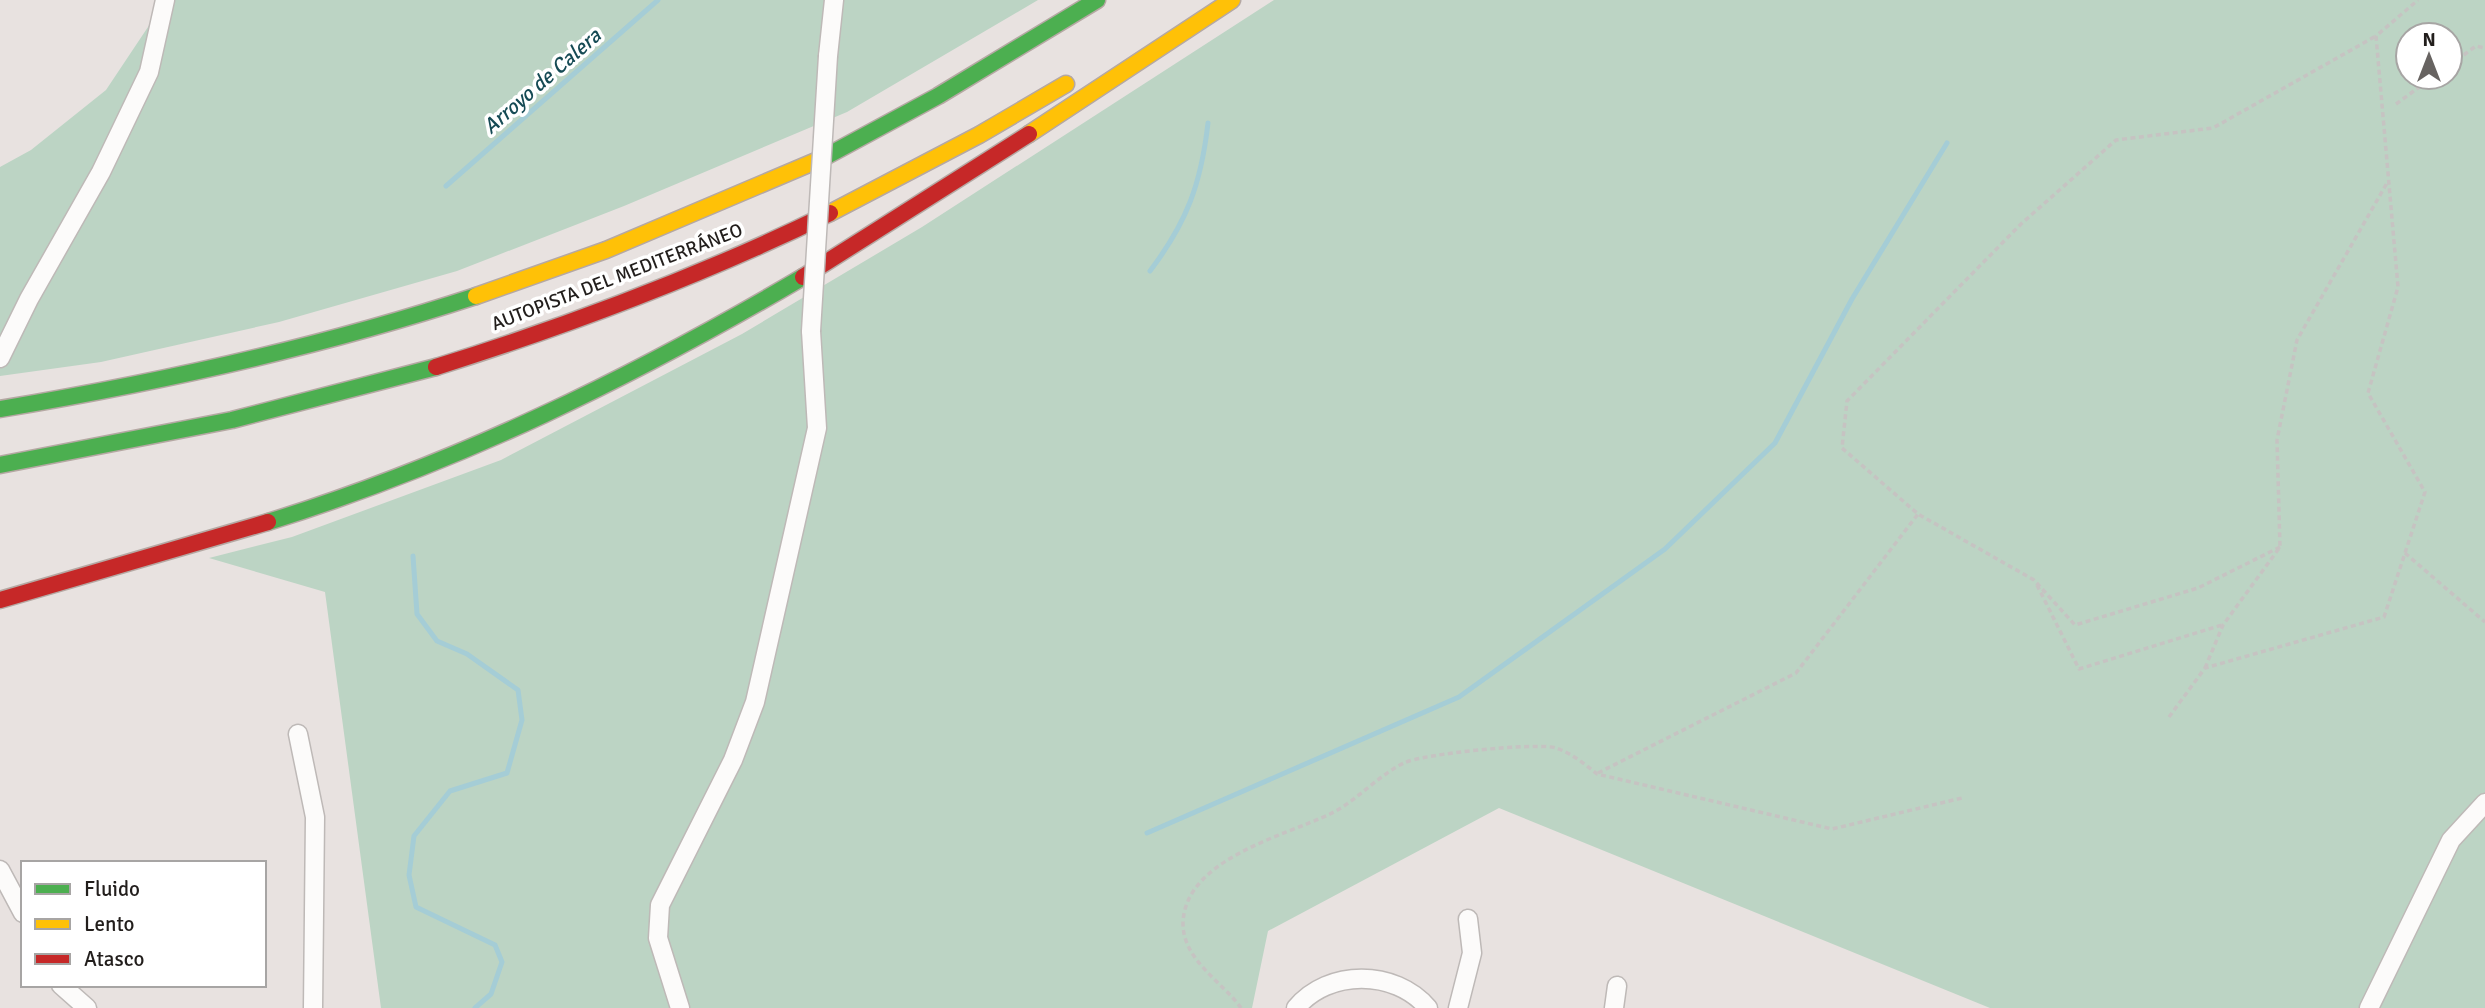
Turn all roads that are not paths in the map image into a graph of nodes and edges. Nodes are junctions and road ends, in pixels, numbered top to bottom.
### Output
1 (165, 0) edge
2 (834, 0) edge
3 (1097, 0) edge
4 (1232, 0) edge
5 (1078, 77) dead end
6 (0, 358) edge
7 (0, 409) edge
8 (0, 465) edge
9 (0, 600) edge
10 (298, 734) dead end
11 (2485, 803) edge
12 (0, 870) edge
13 (21, 909) edge
14 (1468, 919) dead end
15 (1617, 986) dead end
16 (63, 987) edge
17 (1461, 1003) edge
18 (87, 1008) edge
19 (313, 1008) edge
20 (680, 1008) edge
21 (1296, 1008) edge
22 (1428, 1008) edge
23 (1614, 1008) edge
24 (2369, 1008) edge

1 - 6 street
2 - 20 street, bridge
3 - 7 highway, AUTOPISTA DEL MEDITERRÁNEO
4 - 9 highway
5 - 8 highway, AUTOPISTA DEL MEDITERRÁNEO
10 - 19 street
11 - 24 street
12 - 13 street
14 - 17 street
15 - 23 street
16 - 18 street
21 - 22 street

